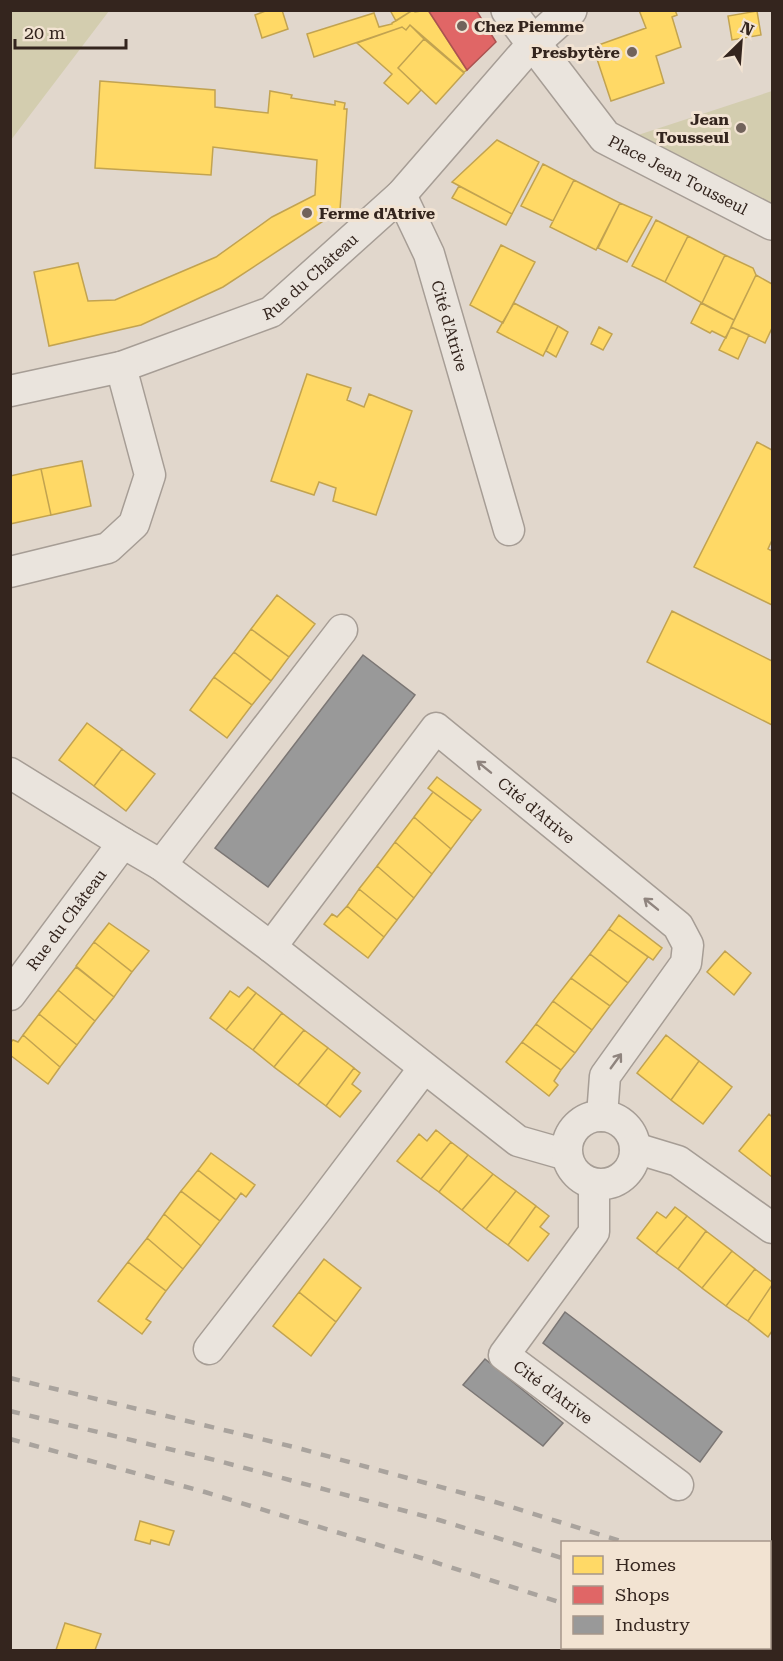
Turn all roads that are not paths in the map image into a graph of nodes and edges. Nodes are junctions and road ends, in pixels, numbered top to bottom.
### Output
1 (508, 10) edge
2 (569, 11) edge
3 (533, 43) junction
4 (400, 195) junction
5 (772, 224) edge
6 (121, 367) junction
7 (10, 391) edge
8 (509, 530) dead end
9 (10, 572) edge
10 (342, 630) dead end
11 (10, 773) edge
12 (123, 843) junction
13 (161, 865) junction
14 (271, 947) junction
15 (10, 995) edge
16 (424, 1068) junction
17 (602, 1116) junction
18 (635, 1148) junction
19 (567, 1155) junction
20 (594, 1184) junction
21 (772, 1228) edge
22 (209, 1349) dead end
23 (678, 1485) dead end

1 - 3 street, Place Jean Tousseul
2 - 3 street
3 - 4 street, Rue du Château
3 - 5 street, Place Jean Tousseul
4 - 6 street, Rue du Château
4 - 8 street, Cité d'Atrive
6 - 7 street, Rue du Château
6 - 9 street
10 - 13 street
11 - 12 street
12 - 13 street
12 - 15 street, Rue du Château
13 - 14 street
14 - 16 street
17 -> 14 street, Cité d'Atrive
16 - 19 street
16 - 22 street
17 - 18 street
17 - 19 street
18 - 20 street
18 - 21 street
19 - 20 street
20 - 23 street, Cité d'Atrive

